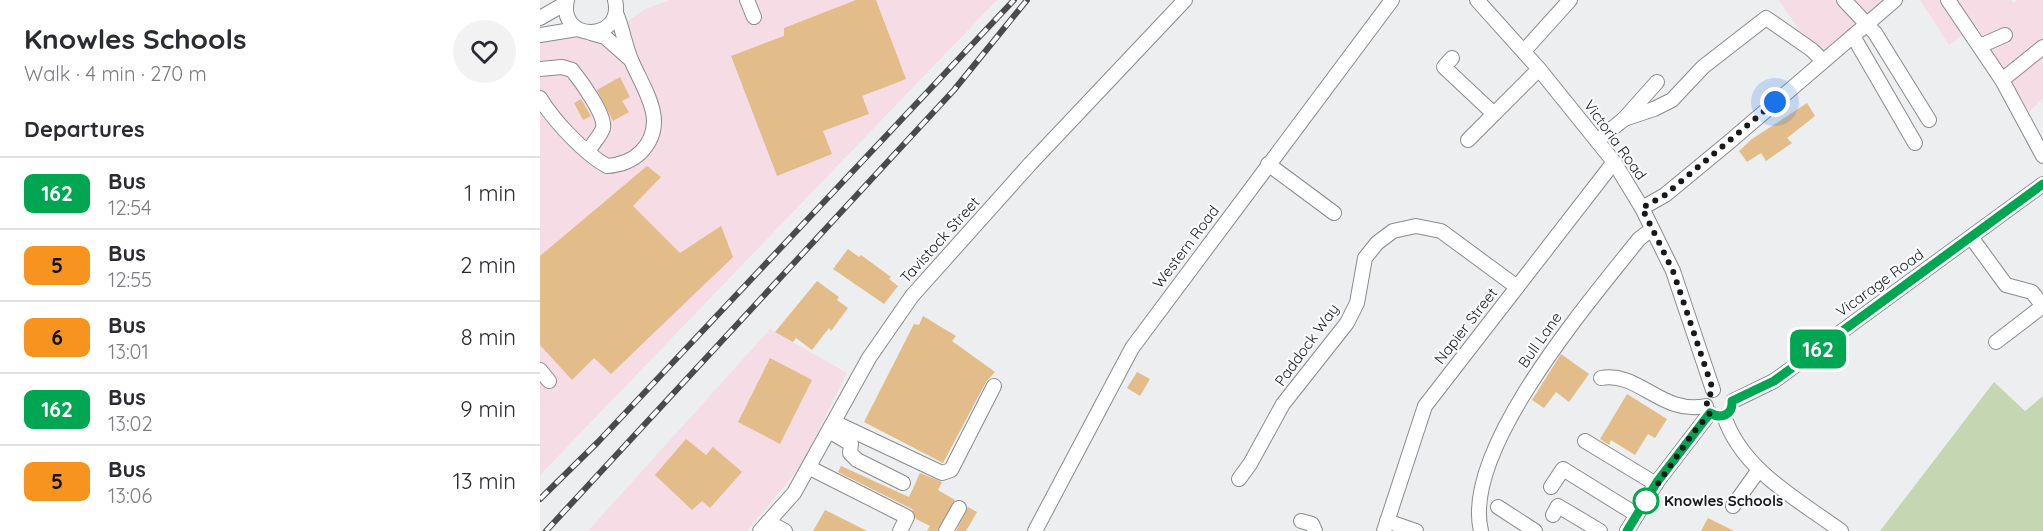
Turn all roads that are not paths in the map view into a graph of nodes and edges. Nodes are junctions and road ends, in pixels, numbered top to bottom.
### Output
1 (747, 0) edge
2 (1185, 0) edge
3 (1392, 0) edge
4 (1477, 0) edge
5 (1570, 0) edge
6 (1844, 0) edge
7 (1895, 0) edge
8 (1948, 0) edge
9 (567, 2) edge
10 (615, 6) edge
11 (754, 17) dead end
12 (540, 18) edge
13 (1866, 23) junction
14 (577, 29) junction
15 (591, 33) junction
16 (540, 35) edge
17 (2005, 35) dead end
18 (1853, 36) junction
19 (1980, 46) junction
20 (2043, 47) edge
21 (1524, 51) junction
22 (1452, 58) dead end
23 (630, 59) junction
24 (1823, 61) junction
25 (540, 69) edge
26 (1539, 69) junction
27 (2002, 80) junction
28 (1657, 82) dead end
29 (542, 105) edge
30 (1494, 114) junction
31 (1624, 119) junction
32 (1929, 120) dead end
33 (1468, 140) dead end
34 (1597, 141) junction
35 (1915, 143) dead end
36 (588, 152) junction
37 (2043, 156) edge
38 (1614, 162) junction
39 (1268, 164) junction
40 (2043, 184) edge
41 (1642, 208) junction
42 (1334, 213) dead end
43 (1652, 229) junction
44 (1971, 237) junction
45 (1517, 287) junction
46 (2043, 306) edge
47 (1996, 342) dead end
48 (1601, 378) dead end
49 (994, 386) dead end
50 (1713, 390) junction
51 (1732, 401) junction
52 (1713, 412) junction
53 (832, 427) junction
54 (1585, 441) dead end
55 (810, 468) junction
56 (1758, 471) junction
57 (1239, 479) dead end
58 (903, 483) dead end
59 (1656, 484) junction
60 (1551, 488) dead end
61 (1733, 506) dead end
62 (1498, 507) dead end
63 (959, 508) dead end
64 (1553, 515) dead end
65 (1637, 515) junction
66 (1300, 521) dead end
67 (764, 526) edge
68 (1386, 526) edge
69 (785, 531) edge
70 (900, 531) edge
71 (946, 531) edge
72 (1035, 531) edge
73 (1315, 531) edge
74 (1416, 531) edge
75 (1481, 531) edge
76 (1535, 531) edge
77 (1600, 531) edge
78 (1627, 531) edge
79 (1841, 531) edge

1 - 11 street
2 - 53 street, Tavistock Street
3 - 39 street, Western Road
4 - 21 street, Victoria Road
5 - 21 street
6 - 13 street
7 - 13 street
8 - 19 street
9 - 12 street
9 - 14 street
10 - 15 street
10 - 23 street
13 - 18 street
13 - 32 street
14 - 15 street
14 - 16 street
15 - 23 street
17 - 19 street
18 - 24 street
18 - 35 street
19 - 27 street
20 - 27 street
21 - 26 street, Victoria Road
22 - 30 street
23 - 36 street
24 - 31 street
24 - 41 street
25 - 36 street
26 - 30 street
26 - 34 street, Victoria Road
27 - 37 street
28 - 31 street
29 - 36 street
30 - 33 street
31 - 34 street
34 - 38 street, Victoria Road
38 - 41 street, Victoria Road
38 - 45 street, Napier Street
39 - 42 street
39 - 72 street, Western Road
40 - 44 street, Vicarage Road
41 - 43 street, Victoria Road
43 - 50 street, Victoria Road
43 - 75 street, Bull Lane
44 - 46 street
44 - 51 street, Vicarage Road
45 - 57 street, Paddock Way
45 - 68 street, Napier Street
46 - 47 street
48 - 52 street
49 - 53 street
50 - 51 street
50 - 52 street
51 - 52 street
52 - 56 street
52 - 59 street
53 - 55 street, Tavistock Street
53 - 58 street
54 - 59 street
55 - 67 street, Tavistock Street
55 - 70 street
56 - 61 street
56 - 79 street
59 - 65 street
60 - 65 street
62 - 76 street
63 - 71 street
64 - 77 street
65 - 78 street
66 - 73 street
67 - 69 street
68 - 74 street

